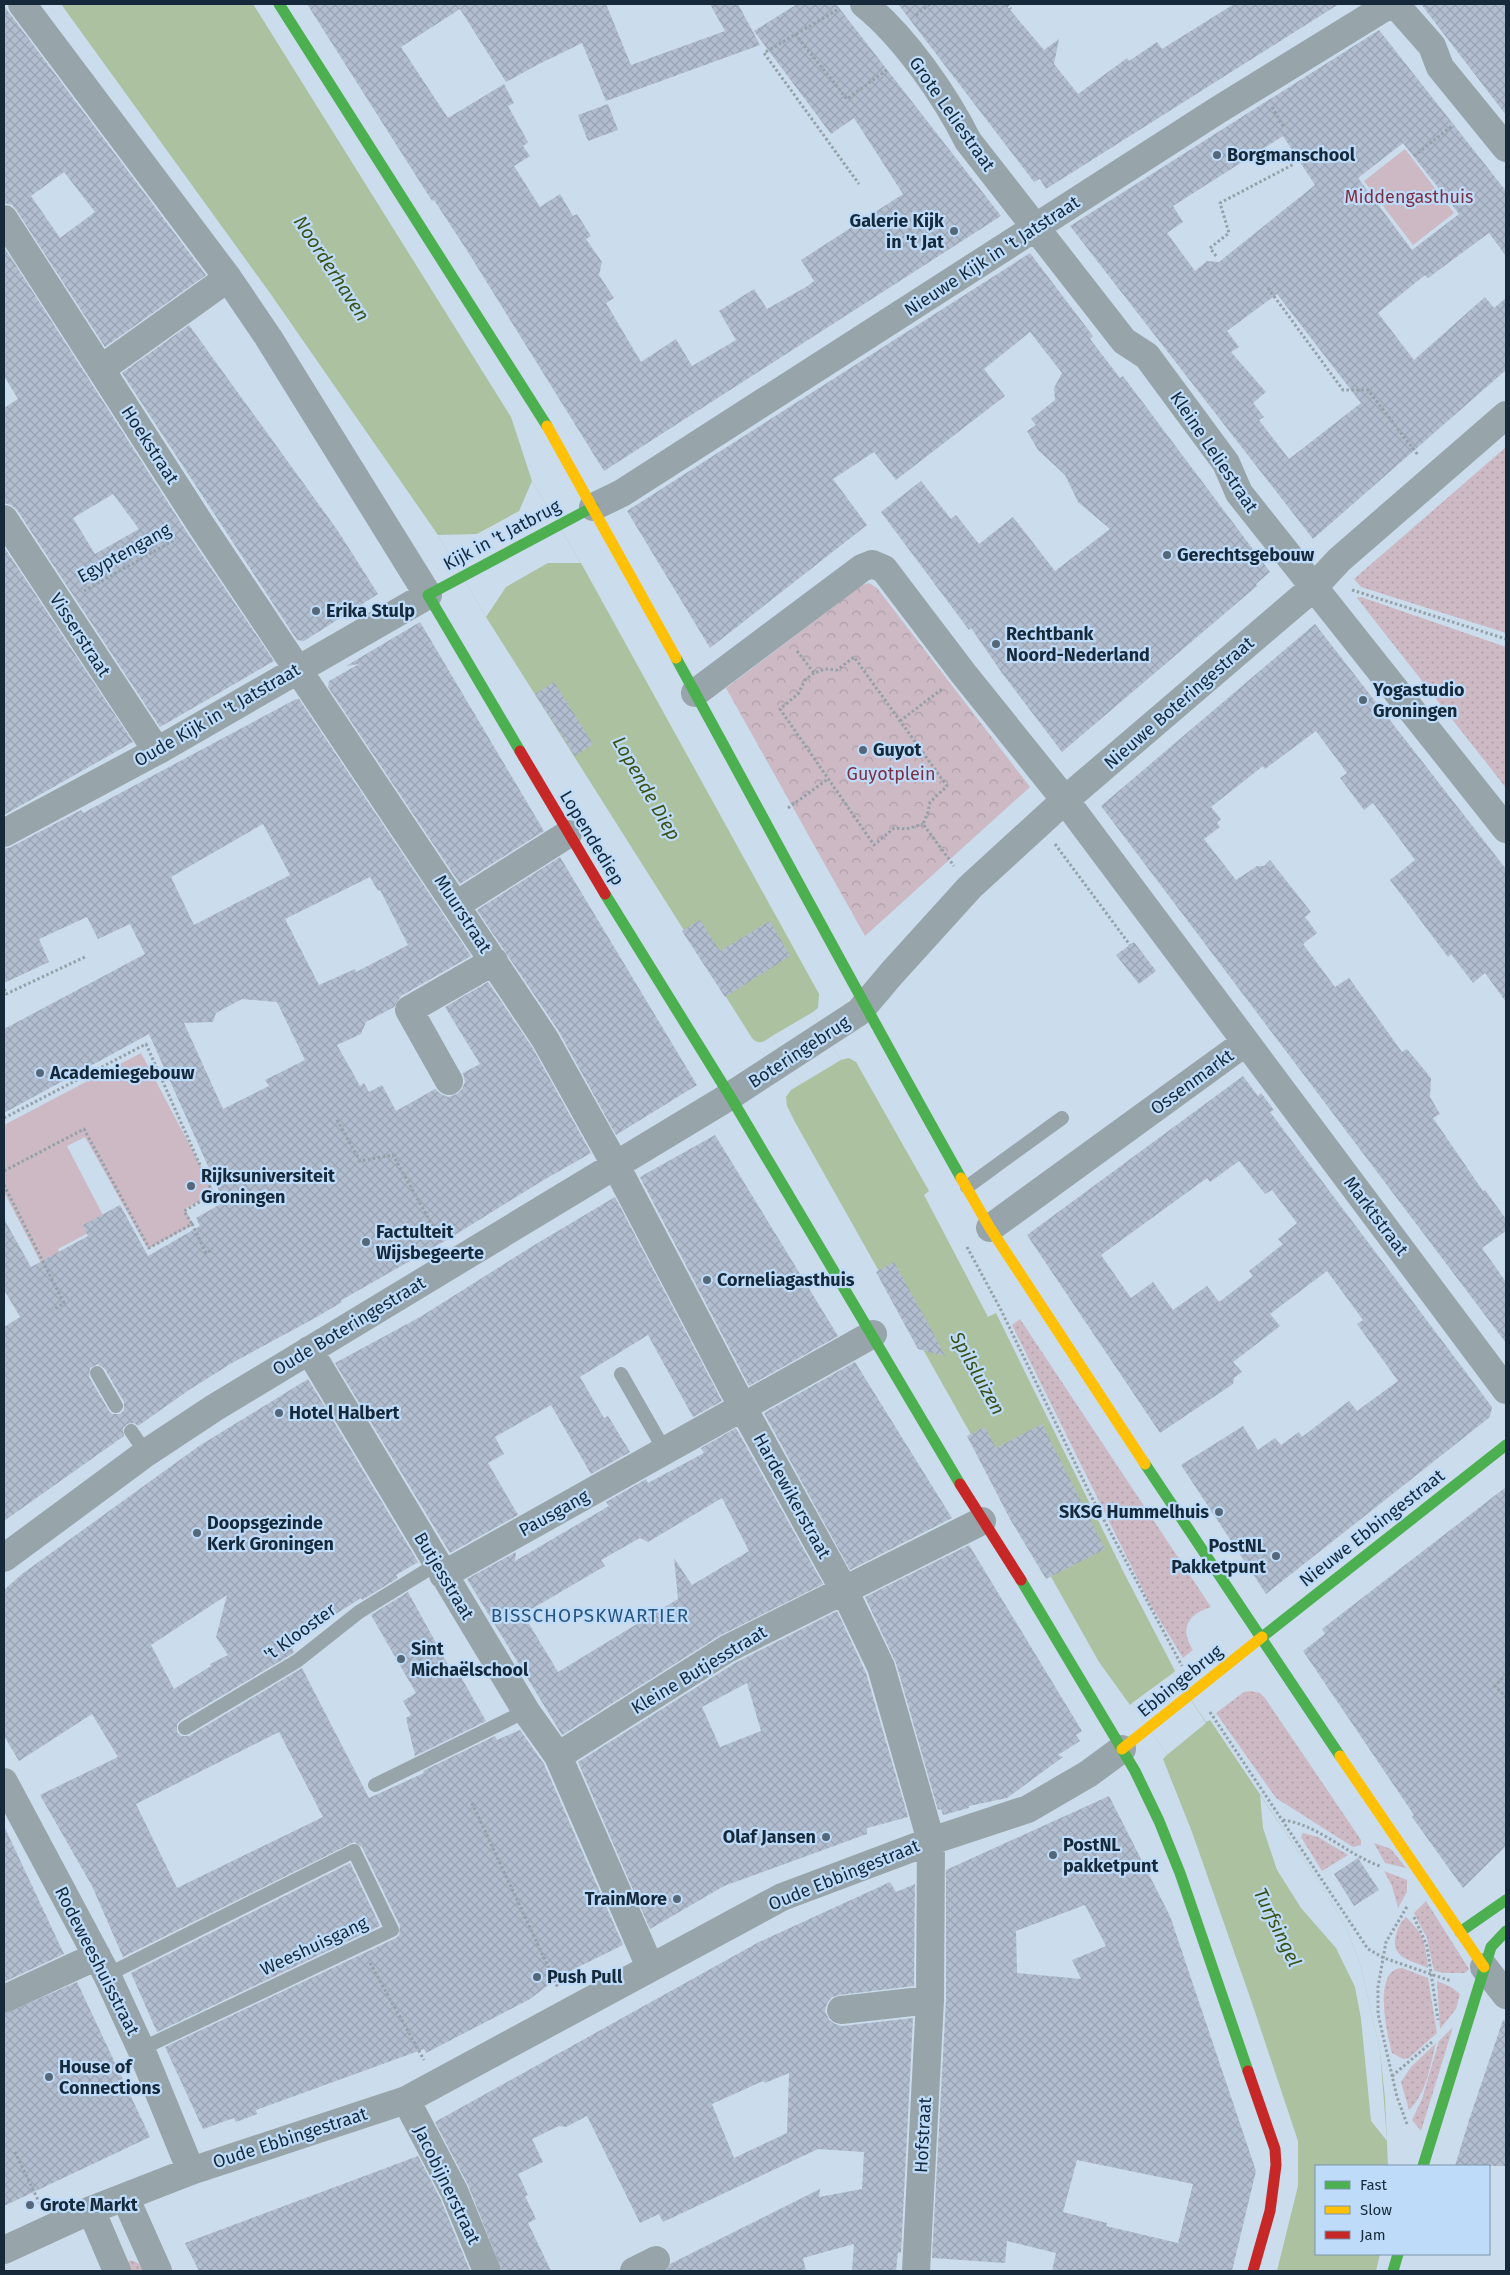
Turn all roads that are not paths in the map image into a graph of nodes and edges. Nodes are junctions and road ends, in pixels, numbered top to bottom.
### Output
1 (22, 4) edge
2 (279, 4) edge
3 (1390, 4) edge
4 (1395, 4) edge
5 (852, 6) edge
6 (1506, 148) edge
7 (4, 219) edge
8 (1036, 229) junction
9 (228, 278) junction
10 (101, 369) junction
11 (1506, 415) edge
12 (592, 506) junction
13 (4, 519) edge
14 (1314, 587) junction
15 (428, 595) junction
16 (299, 668) junction
17 (695, 693) junction
18 (157, 751) junction
19 (1065, 800) junction
20 (1506, 828) edge
21 (4, 833) edge
22 (568, 834) junction
23 (456, 905) junction
24 (494, 961) junction
25 (865, 1005) junction
26 (1246, 1042) junction
27 (449, 1081) dead end
28 (730, 1096) junction
29 (1062, 1118) dead end
30 (616, 1166) junction
31 (967, 1187) junction
32 (990, 1228) junction
33 (873, 1334) junction
34 (309, 1350) junction
35 (97, 1372) dead end
36 (621, 1374) dead end
37 (1506, 1390) edge
38 (116, 1406) dead end
39 (743, 1408) junction
40 (1506, 1445) edge
41 (665, 1451) junction
42 (982, 1521) junction
43 (4, 1558) edge
44 (440, 1570) junction
45 (844, 1590) junction
46 (1260, 1639) junction
47 (526, 1711) junction
48 (185, 1728) dead end
49 (1122, 1749) junction
50 (558, 1756) junction
51 (4, 1782) edge
52 (375, 1785) dead end
53 (931, 1841) junction
54 (1506, 1900) edge
55 (1506, 1931) edge
56 (1460, 1932) junction
57 (102, 1966) junction
58 (650, 1967) junction
59 (1484, 1967) junction
60 (1506, 1995) edge
61 (4, 1999) edge
62 (930, 2000) junction
63 (841, 2010) dead end
64 (140, 2049) junction
65 (406, 2100) junction
66 (1422, 2165) edge
67 (191, 2172) junction
68 (125, 2197) junction
69 (91, 2210) junction
70 (4, 2250) edge
71 (1398, 2255) edge
72 (117, 2271) edge
73 (158, 2271) edge
74 (487, 2271) edge
75 (916, 2271) edge
76 (1254, 2271) edge
77 (1393, 2271) edge

1 - 9 street
2 - 12 street
3 - 8 street, Nieuwe Kijk in 't Jatstraat
4 - 6 street
5 - 8 street, Grote Leliestraat
7 - 10 street, Hoekstraat
8 - 12 street, Nieuwe Kijk in 't Jatstraat
8 - 14 street, Kleine Leliestraat
9 - 10 street
9 - 15 street
10 - 16 street, Hoekstraat
11 - 14 street, Nieuwe Boteringestraat
12 - 15 street, Kijk in 't Jatbrug
12 - 17 street
13 - 18 street, Visserstraat
14 - 19 street, Nieuwe Boteringestraat
14 - 20 street, Kleine Leliestraat
15 - 16 street, Oude Kijk in 't Jatstraat
15 - 22 street, Lopendediep
16 - 18 street, Oude Kijk in 't Jatstraat
16 - 23 street, Muurstraat
17 - 19 street
17 - 25 street
18 - 21 street, Oude Kijk in 't Jatstraat
19 - 25 street, Nieuwe Boteringestraat
19 - 26 street, Ossenmarkt
22 - 23 street
22 - 28 street, Lopendediep
23 - 24 street, Muurstraat
24 - 27 street
24 - 30 street, Muurstraat
25 - 28 street, Boteringebrug
25 - 31 street
26 - 32 street, Ossenmarkt
26 - 37 street, Marktstraat
28 - 30 street, Oude Boteringestraat
28 - 33 street
29 - 31 lane
30 - 34 street, Oude Boteringestraat
30 - 39 street, Hardewikerstraat
31 - 32 street
32 - 46 street
33 - 39 street, Pausgang
33 - 42 street
34 - 43 street, Oude Boteringestraat
34 - 44 street, Butjesstraat
35 - 38 lane
36 - 41 lane
39 - 41 street, Pausgang
39 - 45 street, Hardewikerstraat
40 - 46 street, Nieuwe Ebbingestraat
41 - 44 street, Pausgang
42 - 45 street, Kleine Butjesstraat
42 - 49 street
44 - 47 street, Butjesstraat
44 - 48 lane, 't Klooster
45 - 50 street, Kleine Butjesstraat
45 - 53 street, Hardewikerstraat
46 - 49 street, Ebbingebrug
46 - 56 street
47 - 50 street, Butjesstraat
47 - 52 lane
49 - 53 street, Oude Ebbingestraat
49 - 76 street
50 - 58 street, Butjesstraat
51 - 57 street, Rodeweeshuisstraat
53 - 58 street, Oude Ebbingestraat
53 - 62 street, Hofstraat
54 - 56 street
55 - 59 street
56 - 59 street
57 - 61 street
57 - 64 street, Rodeweeshuisstraat
57 - 64 lane, Weeshuisgang
58 - 65 street, Oude Ebbingestraat
59 - 60 street
59 - 66 street
62 - 63 street
62 - 75 street, Hofstraat
64 - 67 street, Rodeweeshuisstraat
65 - 67 street, Oude Ebbingestraat
65 - 74 street, Jacobijnerstraat
67 - 68 street, Oude Ebbingestraat
68 - 69 street, Oude Ebbingestraat
68 - 73 street
69 - 70 street, Oude Ebbingestraat
69 - 72 street
71 - 77 street

